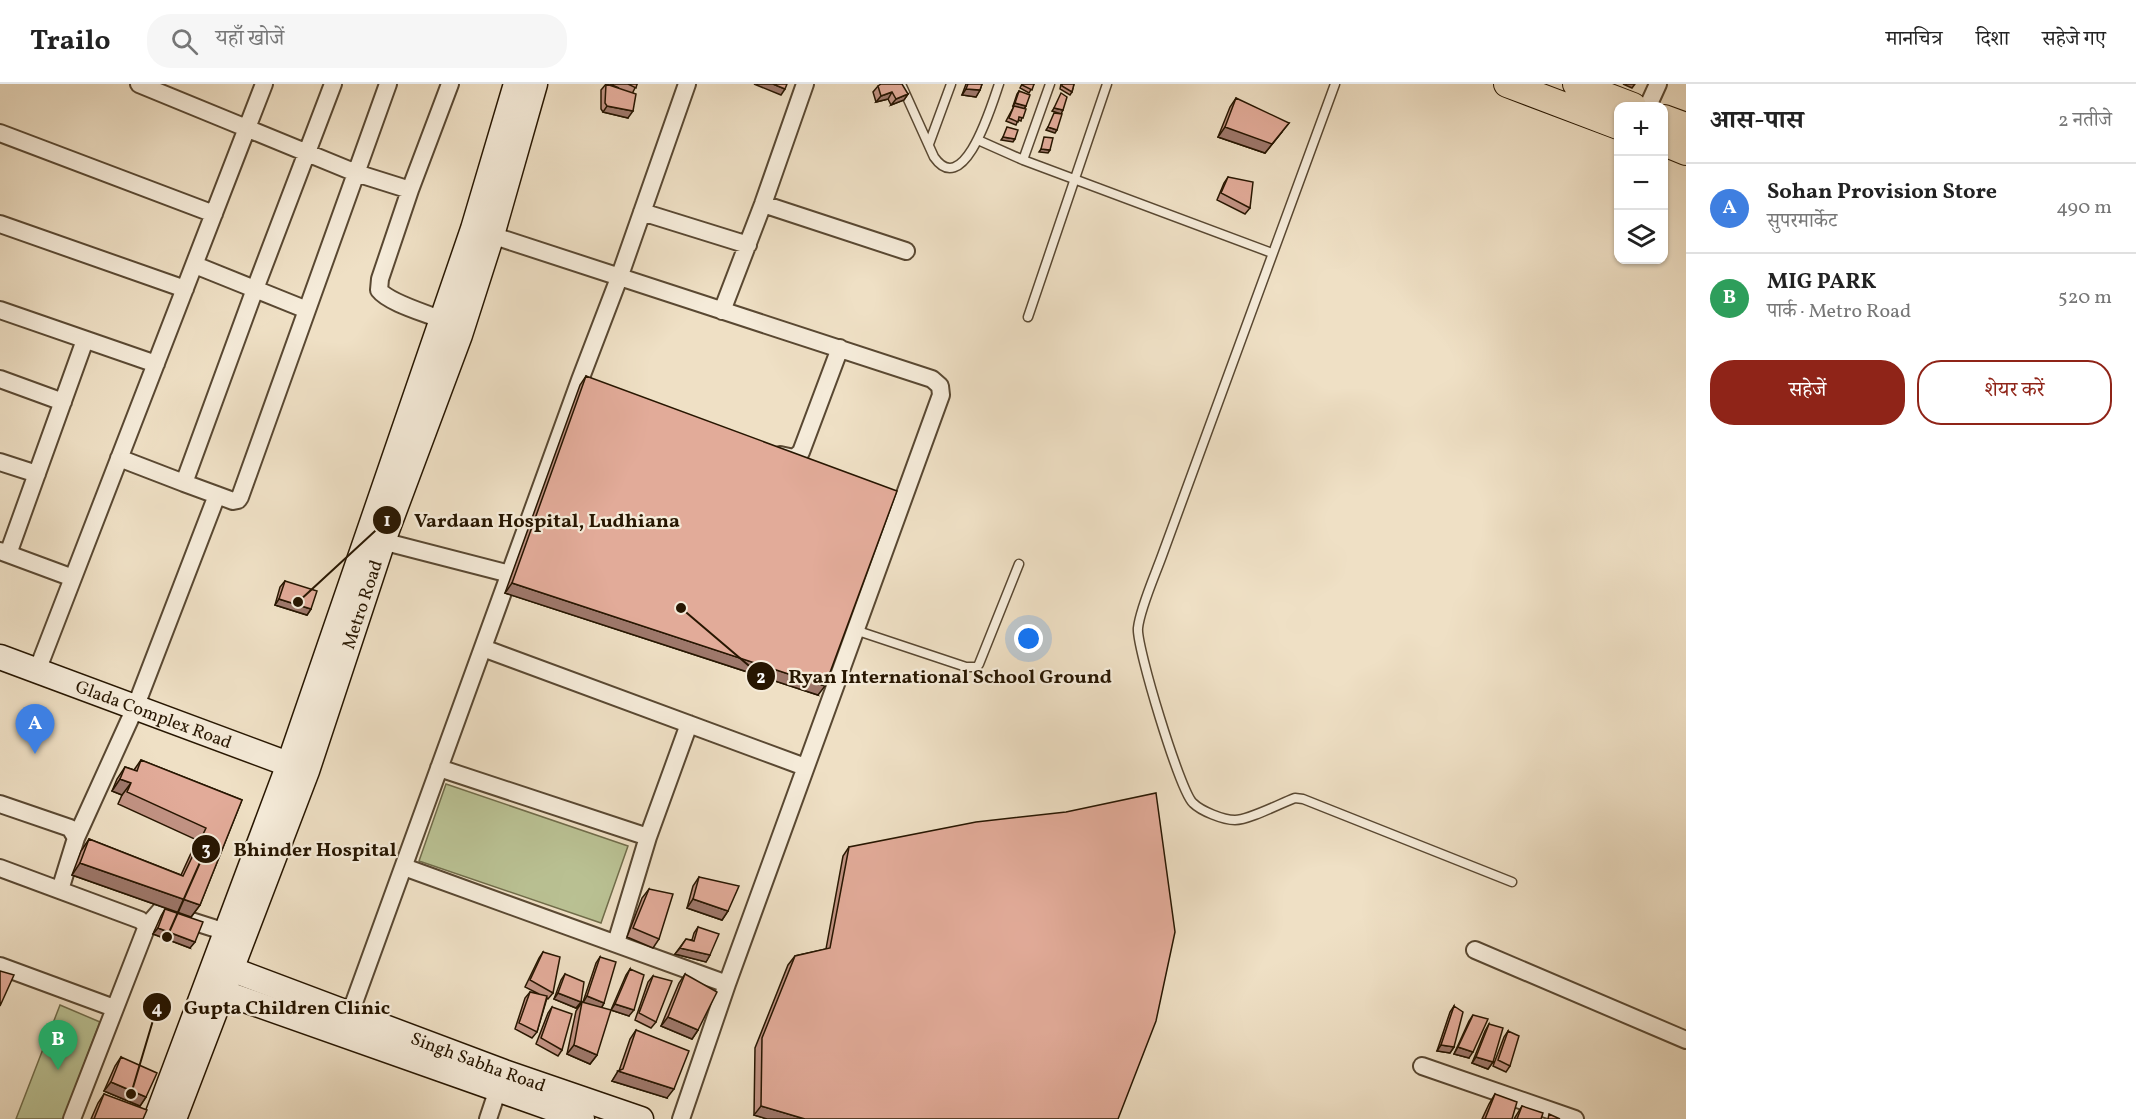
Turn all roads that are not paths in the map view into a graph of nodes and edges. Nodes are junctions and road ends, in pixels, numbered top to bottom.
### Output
1 (140, 84) edge
2 (264, 84) edge
3 (333, 84) edge
4 (388, 84) edge
5 (450, 84) edge
6 (516, 84) edge
7 (535, 84) edge
8 (687, 84) edge
9 (806, 84) edge
10 (902, 84) edge
11 (951, 84) edge
12 (999, 84) edge
13 (1050, 84) edge
14 (1107, 84) edge
15 (1335, 84) edge
16 (1507, 84) edge
17 (1576, 84) edge
18 (1658, 84) edge
19 (1619, 96) edge
20 (1650, 102) edge
21 (1668, 119) edge
22 (1614, 124) edge
23 (1686, 126) edge
24 (247, 128) junction
25 (0, 133) edge
26 (978, 140) junction
27 (929, 144) junction
28 (1668, 145) edge
29 (1686, 152) edge
30 (308, 153) junction
31 (1023, 160) junction
32 (356, 173) junction
33 (1076, 179) junction
34 (410, 190) junction
35 (763, 204) junction
36 (642, 212) junction
37 (214, 214) junction
38 (0, 224) edge
39 (482, 232) junction
40 (748, 245) junction
41 (906, 251) dead end
42 (1272, 253) junction
43 (195, 265) junction
44 (619, 278) junction
45 (185, 289) junction
46 (255, 289) junction
47 (0, 310) edge
48 (307, 310) junction
49 (722, 311) junction
50 (1028, 317) dead end
51 (442, 320) junction
52 (85, 340) junction
53 (840, 348) junction
54 (156, 364) junction
55 (0, 379) edge
56 (63, 402) junction
57 (765, 449) edge
58 (119, 458) junction
59 (0, 462) edge
60 (37, 474) junction
61 (184, 483) junction
62 (217, 495) junction
63 (375, 539) junction
64 (4, 553) edge
65 (1019, 564) dead end
66 (510, 574) junction
67 (73, 578) junction
68 (855, 630) junction
69 (483, 648) junction
70 (0, 657) edge
71 (37, 671) junction
72 (135, 708) junction
73 (689, 724) junction
74 (806, 767) junction
75 (298, 768) junction
76 (439, 768) junction
77 (0, 804) edge
78 (648, 837) junction
79 (76, 838) junction
80 (404, 867) junction
81 (1, 873) edge
82 (1512, 882) dead end
83 (60, 890) junction
84 (147, 927) junction
85 (226, 932) junction
86 (616, 943) junction
87 (1475, 950) dead end
88 (0, 966) edge
89 (218, 978) junction
90 (727, 984) junction
91 (114, 1008) junction
92 (346, 1025) junction
93 (1686, 1040) edge
94 (1422, 1066) dead end
95 (501, 1081) junction
96 (72, 1119) edge
97 (156, 1119) edge
98 (174, 1119) edge
99 (488, 1119) edge
100 (582, 1119) edge
101 (641, 1119) edge
102 (681, 1119) edge
103 (1575, 1119) edge

1 - 24 street
2 - 24 street
3 - 30 street
4 - 32 street
5 - 34 street
6 - 39 street, Metro Road
7 - 39 street, Metro Road
8 - 36 street
9 - 35 street
10 - 27 lane
11 - 27 lane
12 - 26 lane
13 - 31 lane
14 - 33 lane
15 - 42 lane
16 - 22 main road
17 - 19 main road
18 - 20 street
21 - 23 main road
24 - 30 street
24 - 37 street
25 - 37 street
26 - 27 lane
26 - 31 lane
28 - 29 main road
30 - 32 street
30 - 46 street
31 - 33 lane
32 - 34 street
32 - 48 street
33 - 42 lane
33 - 50 lane
34 - 51 street
35 - 40 street
35 - 41 street
36 - 40 street
36 - 44 street
37 - 43 street
38 - 45 street
39 - 44 street
39 - 51 street, Metro Road
39 - 63 street, Metro Road
40 - 49 street
42 - 82 lane
43 - 45 street
43 - 46 street
44 - 49 street
44 - 66 street
45 - 54 street
46 - 48 street
46 - 61 street
47 - 52 street
48 - 62 street
49 - 53 street
51 - 63 street, Metro Road
52 - 54 street
52 - 56 street
53 - 57 street
53 - 68 street
54 - 58 street
55 - 56 street
56 - 60 street
58 - 61 street
58 - 67 street
59 - 60 street
60 - 64 street
61 - 62 street
62 - 72 street
63 - 66 street
63 - 75 street, Metro Road
64 - 67 street
65 - 68 lane
66 - 69 street
67 - 71 street
68 - 74 street
69 - 73 street
69 - 76 street
70 - 71 street, Glada Complex Road
71 - 72 street, Glada Complex Road
72 - 75 street, Glada Complex Road
72 - 79 street
73 - 74 street
73 - 78 street
74 - 90 street
75 - 85 street, Metro Road
75 - 89 street, Metro Road
76 - 78 street
76 - 80 street
77 - 79 street
78 - 86 street
79 - 83 street
80 - 86 street
80 - 92 street
81 - 83 street
83 - 84 street
84 - 85 street
84 - 91 street
85 - 89 street, Metro Road
86 - 90 street
87 - 93 street
88 - 91 street
89 - 92 street, Singh Sabha Road
89 - 97 street, Metro Road
89 - 98 street, Metro Road
90 - 102 street
91 - 96 street
92 - 95 street, Singh Sabha Road
94 - 103 street
95 - 99 street
95 - 100 street, Singh Sabha Road
95 - 101 street, Singh Sabha Road

